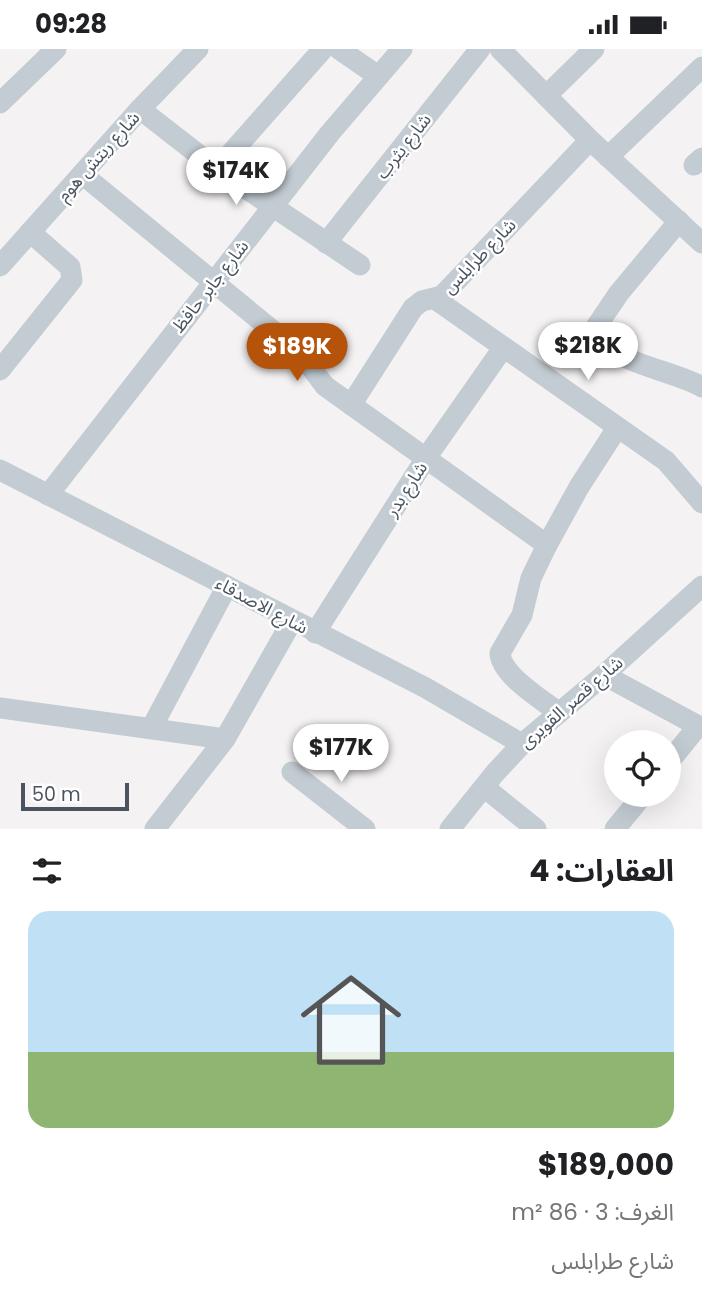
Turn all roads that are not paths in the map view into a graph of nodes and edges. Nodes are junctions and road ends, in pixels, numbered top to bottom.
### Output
1 (56, 49) edge
2 (198, 49) edge
3 (323, 49) edge
4 (339, 49) edge
5 (402, 49) edge
6 (480, 49) edge
7 (500, 49) edge
8 (594, 49) edge
9 (702, 67) edge
10 (378, 76) junction
11 (546, 96) junction
12 (0, 103) edge
13 (140, 109) junction
14 (590, 140) junction
15 (608, 157) junction
16 (217, 169) junction
17 (82, 174) junction
18 (272, 207) junction
19 (679, 221) junction
20 (30, 232) junction
21 (326, 243) junction
22 (702, 243) edge
23 (360, 265) dead end
24 (0, 266) edge
25 (212, 282) junction
26 (435, 299) junction
27 (503, 348) junction
28 (0, 370) edge
29 (702, 387) edge
30 (351, 405) junction
31 (617, 428) junction
32 (426, 458) junction
33 (0, 470) edge
34 (48, 495) junction
35 (702, 503) edge
36 (547, 545) junction
37 (226, 586) junction
38 (702, 586) edge
39 (292, 621) junction
40 (315, 633) junction
41 (604, 675) junction
42 (0, 708) edge
43 (558, 712) junction
44 (152, 727) junction
45 (700, 727) edge
46 (225, 739) junction
47 (522, 744) junction
48 (681, 748) edge
49 (292, 772) dead end
50 (484, 787) junction
51 (633, 807) edge
52 (155, 829) edge
53 (365, 829) edge
54 (450, 829) edge
55 (536, 829) edge
56 (615, 829) edge

1 - 12 street
2 - 13 street, شارع ريتش هوم
3 - 16 street
4 - 10 street
5 - 10 street, شارع جابر حافظ
6 - 21 street, شارع يثرب
7 - 11 street
8 - 11 street
9 - 15 street
10 - 18 street, شارع جابر حافظ
11 - 14 street
13 - 16 street
13 - 17 street, شارع ريتش هوم
14 - 15 street
14 - 26 street, شارع طرابلس
15 - 19 street
16 - 18 street
17 - 20 street, شارع ريتش هوم
17 - 25 street
18 - 21 street
18 - 25 street, شارع جابر حافظ
19 - 22 street
19 - 29 street
20 - 24 street, شارع ريتش هوم
20 - 28 street
21 - 23 street
25 - 30 street
25 - 34 street, شارع جابر حافظ
26 - 27 street
26 - 30 street, شارع طرابلس
27 - 31 street
27 - 32 street, شارع بدر
30 - 32 street
31 - 35 street
31 - 36 street
32 - 36 street
32 - 40 street, شارع بدر
33 - 34 street, شارع الاصدقاء
34 - 37 street, شارع الاصدقاء
36 - 43 street
37 - 39 street, شارع الاصدقاء
37 - 44 street
38 - 41 street, شارع قصر القويرى
39 - 40 street, شارع الاصدقاء
39 - 46 street
40 - 47 street, شارع الاصدقاء
41 - 43 street, شارع قصر القويرى
41 - 45 street
42 - 44 street
43 - 47 street, شارع قصر القويرى
44 - 46 street
45 - 48 street
46 - 52 street
47 - 50 street, شارع قصر القويرى
49 - 53 street
50 - 54 street, شارع قصر القويرى
50 - 55 street
51 - 56 street

